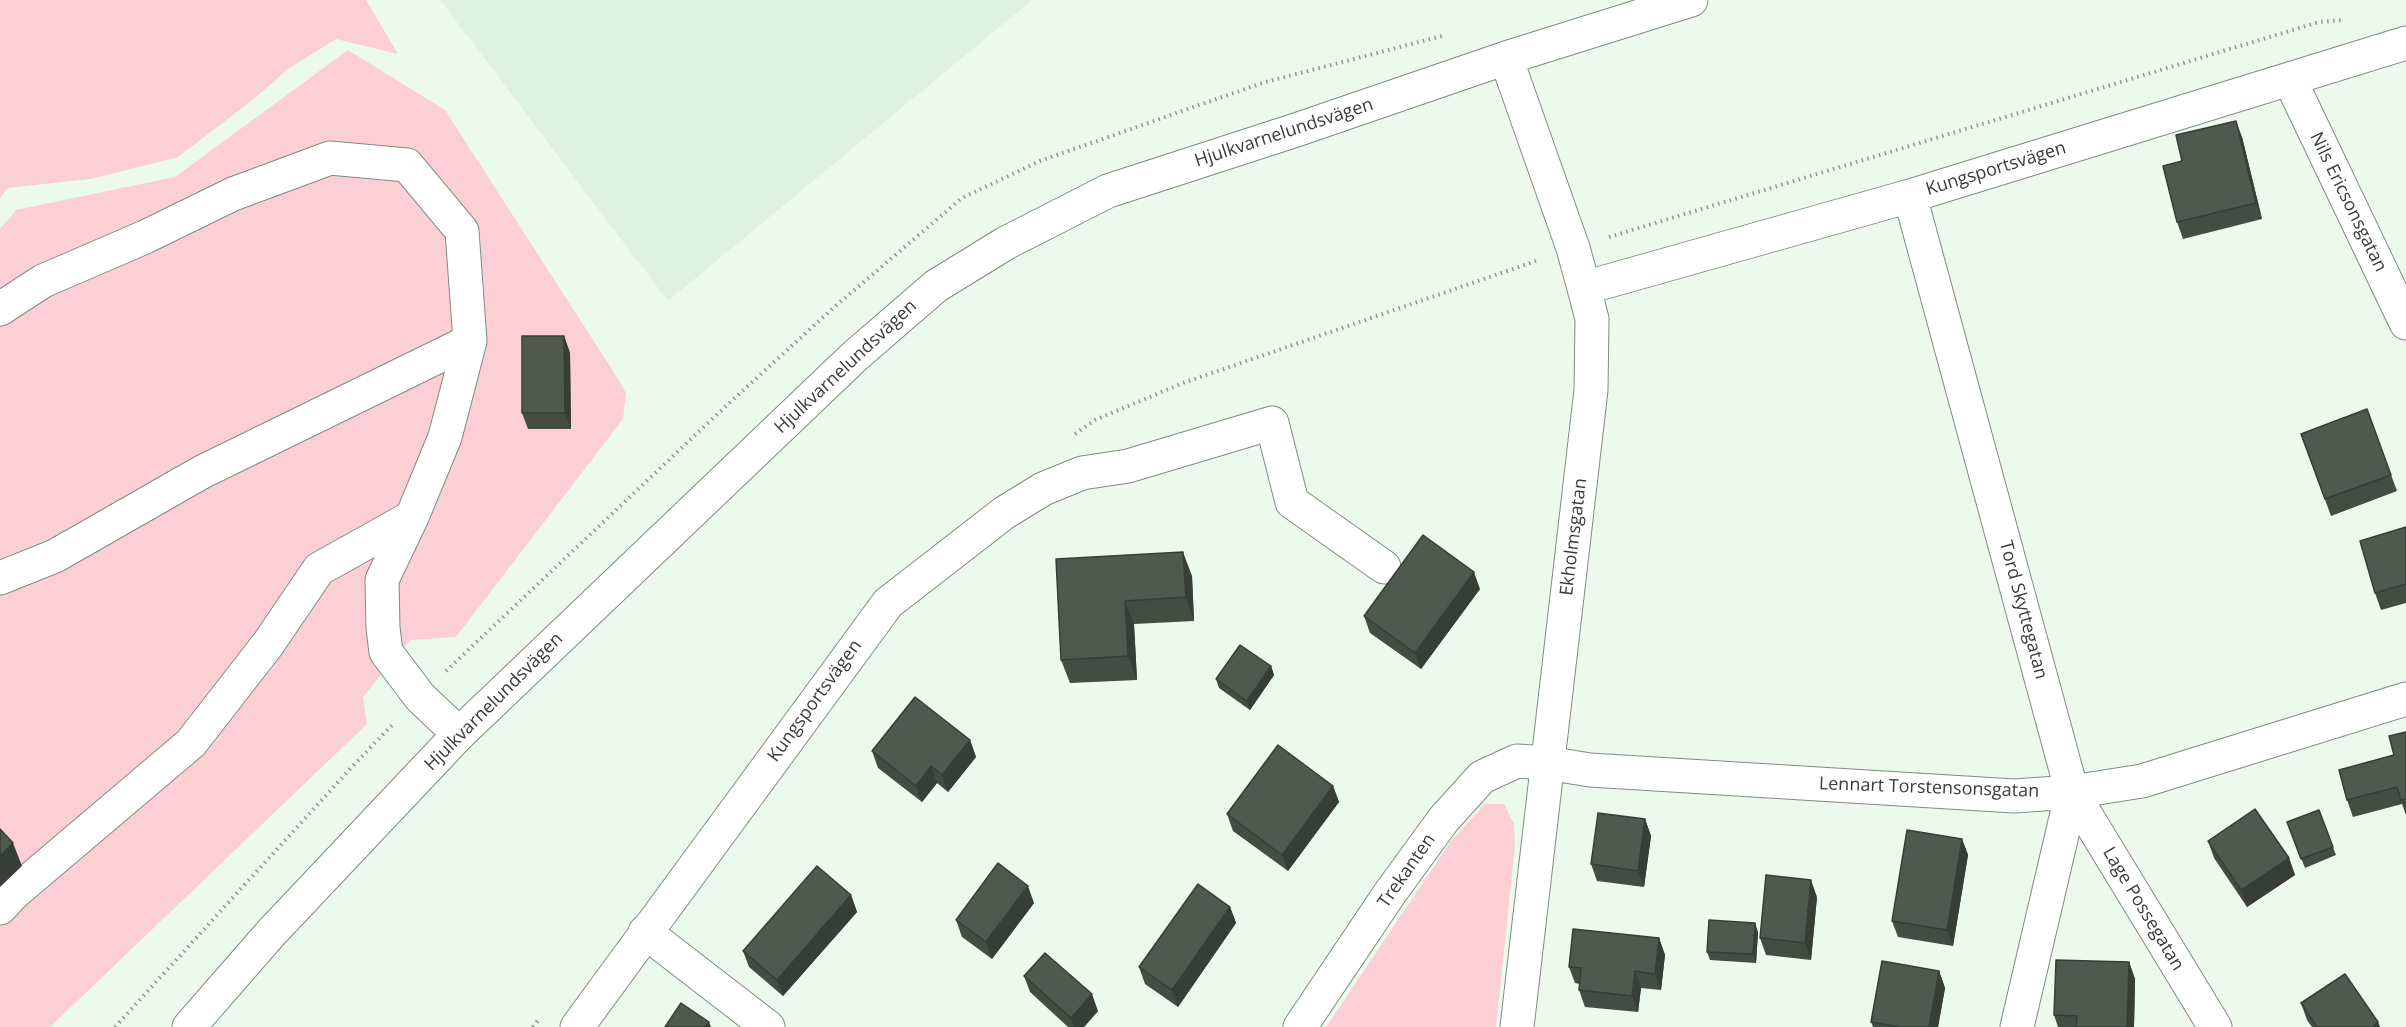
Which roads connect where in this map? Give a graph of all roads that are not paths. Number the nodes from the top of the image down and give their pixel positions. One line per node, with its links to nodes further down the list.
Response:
1 (1691, 0): 3 (street, Hjulkvarnelundsvägen)
2 (2406, 44): 4 (street, Kungsportsvägen)
3 (1506, 58): 6 (street, Ekholmsgatan); 14 (street, Hjulkvarnelundsvägen)
4 (2290, 80): 5 (street, Kungsportsvägen); 8 (street, Nils Ericsonsgatan)
5 (1910, 196): 6 (street, Kungsportsvägen); 16 (street, Tord Skyttegatan)
6 (1584, 288): 15 (street, Ekholmsgatan)
7 (0, 309): 9 (street)
8 (2406, 323)
9 (470, 341): 10 (street); 12 (street)
10 (412, 517): 14 (street); 17 (street)
11 (1384, 567): 18 (street, Kungsportsvägen)
12 (0, 578)
13 (2406, 699): 16 (street, Lennart Torstensonsgatan)
14 (459, 734): 19 (street, Hjulkvarnelundsvägen)
15 (1547, 763): 16 (street, Lennart Torstensonsgatan); 22 (street, Trekanten); 23 (street, Ekholmsgatan)
16 (2072, 792): 24 (street, Tord Skyttegatan); 25 (street, Lage Possegatan)
17 (0, 908)
18 (645, 932): 20 (street, Kungsportsvägen); 21 (street)
19 (189, 1027)
20 (577, 1027)
21 (768, 1027)
22 (1300, 1027)
23 (1517, 1027)
24 (2017, 1027)
25 (2215, 1027)

